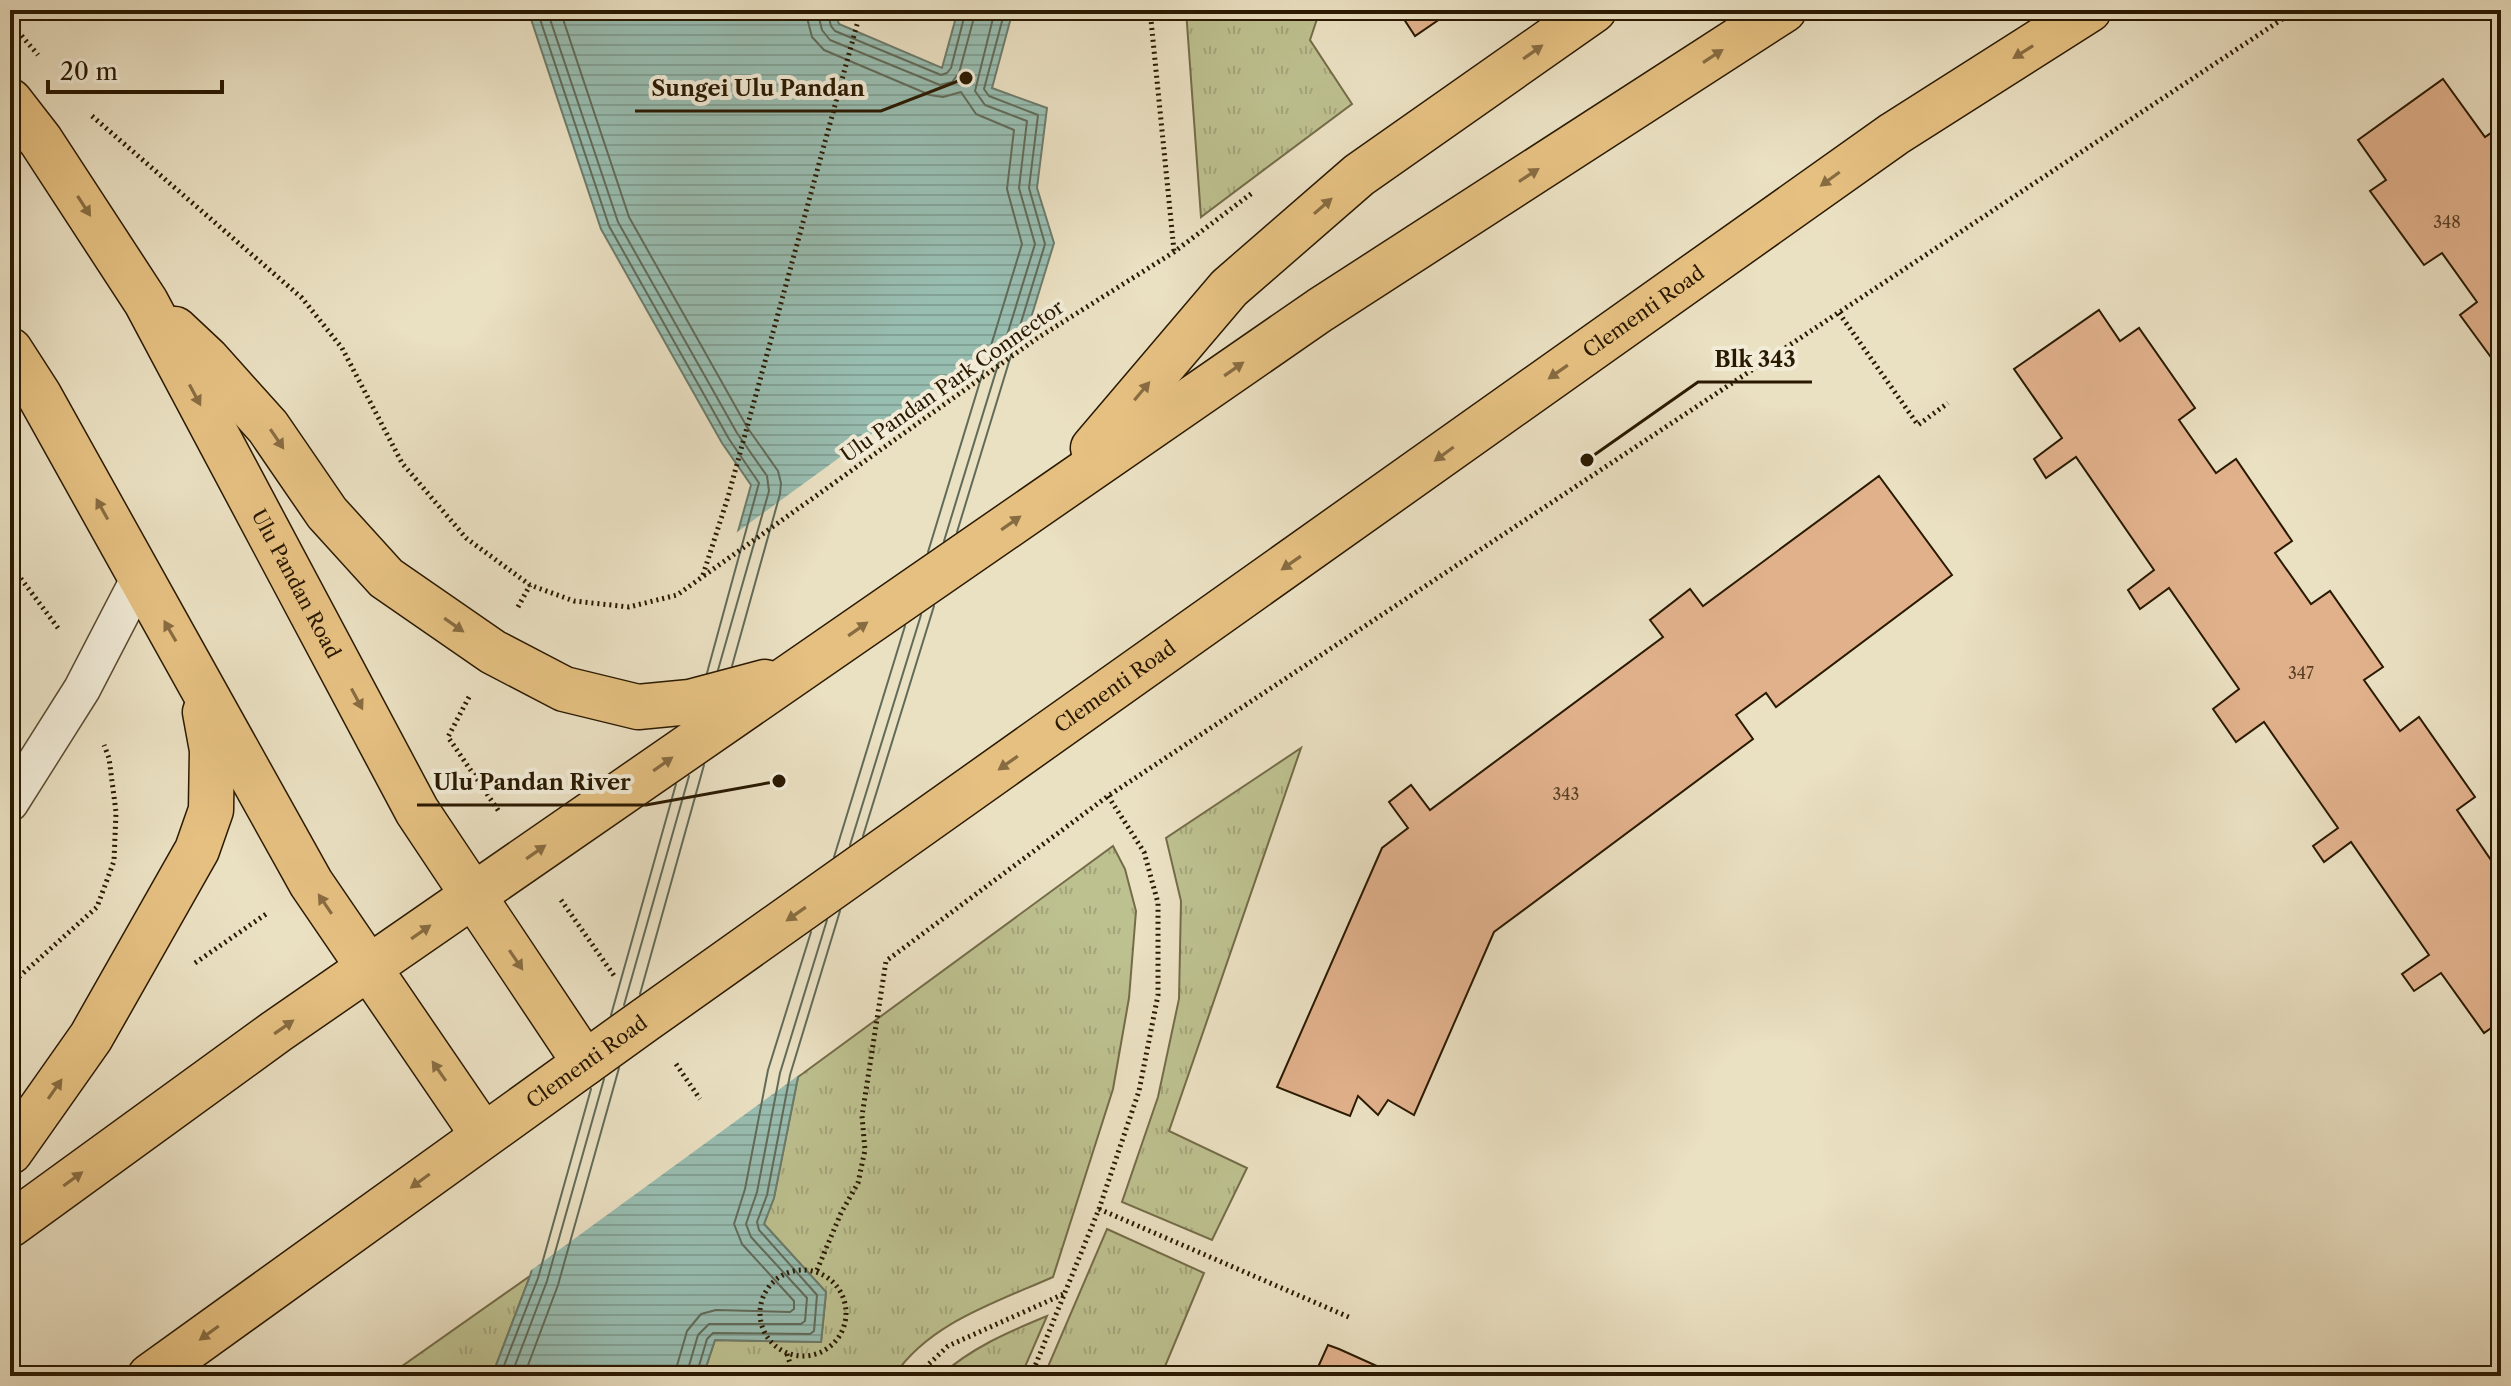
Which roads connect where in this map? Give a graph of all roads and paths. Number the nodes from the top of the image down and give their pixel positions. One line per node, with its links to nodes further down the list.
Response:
1 (861, 10): 16 (path)
2 (1150, 10): 16 (path, Ulu Pandan Park Connector)
3 (1594, 10): 15 (main road, one-way to 3)
4 (1784, 10): 15 (main road, one-way to 4)
5 (2089, 10): 26 (main road, Clementi Road, one-way to 26)
6 (2296, 10): 12 (path)
7 (10, 22): 8 (path)
8 (47, 66)
9 (10, 101): 11 (main road, Ulu Pandan Road, one-way to 11)
10 (83, 109): 16 (path, Ulu Pandan Park Connector)
11 (146, 302): 18 (main road, one-way to 18); 24 (main road, Ulu Pandan Road, one-way to 24)
12 (1839, 313): 14 (path); 21 (path)
13 (10, 350): 17 (main road, one-way to 13)
14 (1948, 403)
15 (1055, 493): 18 (main road, one-way to 15)
16 (702, 576)
17 (140, 577): 19 (main road, one-way to 17); 22 (lane)
18 (794, 674): 23 (main road, one-way to 18)
19 (201, 685): 25 (main road, one-way to 19); 30 (main road, one-way to 19)
20 (472, 773): 23 (path)
21 (1108, 796): 31 (path); 33 (path)
22 (10, 803)
23 (531, 856): 24 (main road); 26 (path)
24 (473, 895): 25 (main road, one-way to 24); 27 (main road, Ulu Pandan Road, one-way to 27)
25 (369, 969): 29 (main road, one-way to 25); 32 (main road, one-way to 25)
26 (645, 1020): 27 (main road, Clementi Road); 28 (path)
27 (585, 1063): 29 (main road, Clementi Road)
28 (700, 1099)
29 (483, 1135): 37 (main road, Clementi Road, one-way to 37)
30 (10, 1152)
31 (1099, 1209): 34 (path); 35 (path)
32 (10, 1225)
33 (817, 1270): 36 (path); 36 (path)
34 (1067, 1293): 39 (path); 40 (path)
35 (1351, 1318)
36 (787, 1354): 38 (path)
37 (150, 1376)
38 (794, 1376)
39 (916, 1376)
40 (1031, 1376)

